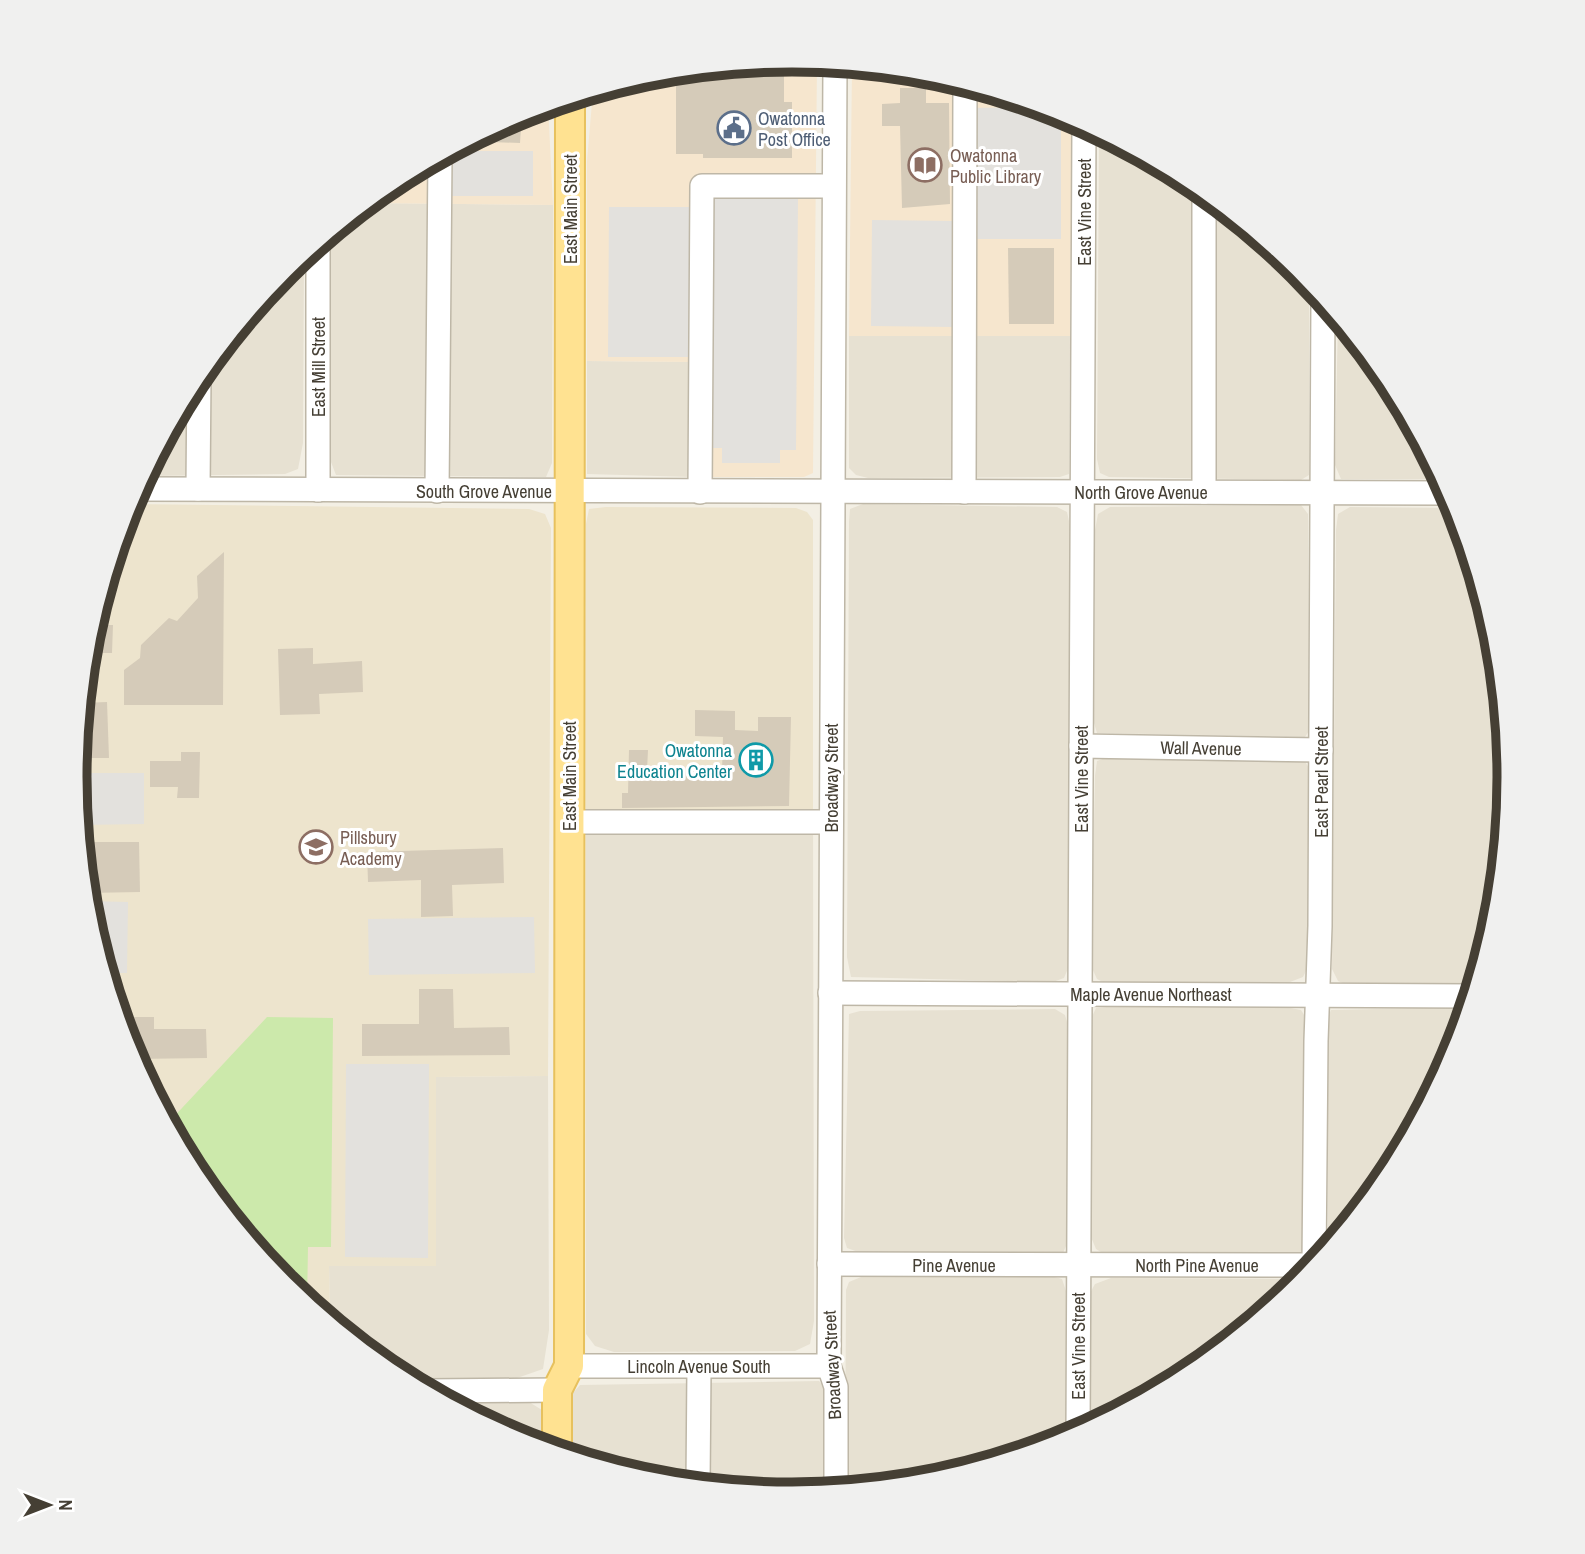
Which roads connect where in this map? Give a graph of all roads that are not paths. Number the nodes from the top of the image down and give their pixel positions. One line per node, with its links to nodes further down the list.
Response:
1 (835, 73): 6 (street, Broadway Street)
2 (965, 94): 19 (street)
3 (570, 108): 16 (main road, East Main Street)
4 (1084, 135): 20 (street, East Vine Street)
5 (440, 166): 15 (street)
6 (832, 186): 17 (street); 18 (street, Broadway Street)
7 (1204, 205): 21 (street)
8 (318, 255): 14 (street, East Mill Street)
9 (1323, 312): 22 (street, East Pearl Street)
10 (199, 397): 13 (street)
11 (1436, 488): 22 (street, North Grove Avenue)
12 (149, 489): 13 (street, South Grove Avenue)
13 (198, 489): 14 (street, South Grove Avenue)
14 (318, 490): 15 (street, South Grove Avenue)
15 (437, 491): 16 (street, South Grove Avenue)
16 (569, 491): 17 (street, South Grove Avenue); 25 (main road, East Main Street)
17 (700, 492): 18 (street, South Grove Avenue)
18 (832, 492): 19 (street, North Grove Avenue); 26 (street, Broadway Street)
19 (964, 492): 20 (street, North Grove Avenue)
20 (1082, 492): 21 (street, North Grove Avenue); 23 (street, East Vine Street)
21 (1204, 492): 22 (street, North Grove Avenue)
22 (1322, 493): 24 (street, East Pearl Street)
23 (1081, 746): 24 (street, Wall Avenue); 28 (street, East Vine Street)
24 (1321, 750): 29 (street, East Pearl Street)
25 (569, 822): 26 (street); 37 (main road, East Main Street)
26 (831, 822): 27 (street, Broadway Street)
27 (830, 993): 28 (street, Maple Avenue Northeast); 32 (street, Broadway Street)
28 (1080, 994): 29 (street, Maple Avenue Northeast); 33 (street, East Vine Street)
29 (1318, 995): 30 (street, Maple Avenue Northeast); 31 (street, East Pearl Street)
30 (1463, 996)
31 (1315, 1250)
32 (829, 1264): 33 (street, Pine Avenue); 35 (street, Broadway Street)
33 (1078, 1265): 34 (street, North Pine Avenue); 39 (street, East Vine Street)
34 (1301, 1265)
35 (829, 1366): 36 (street, Lincoln Avenue South); 42 (street, Broadway Street)
36 (699, 1367): 37 (street, Lincoln Avenue South); 41 (street)
37 (563, 1378): 38 (street, Lincoln Avenue South); 40 (main road, East Main Street)
38 (443, 1389)
39 (1077, 1422)
40 (558, 1442)
41 (698, 1476)
42 (836, 1481)

